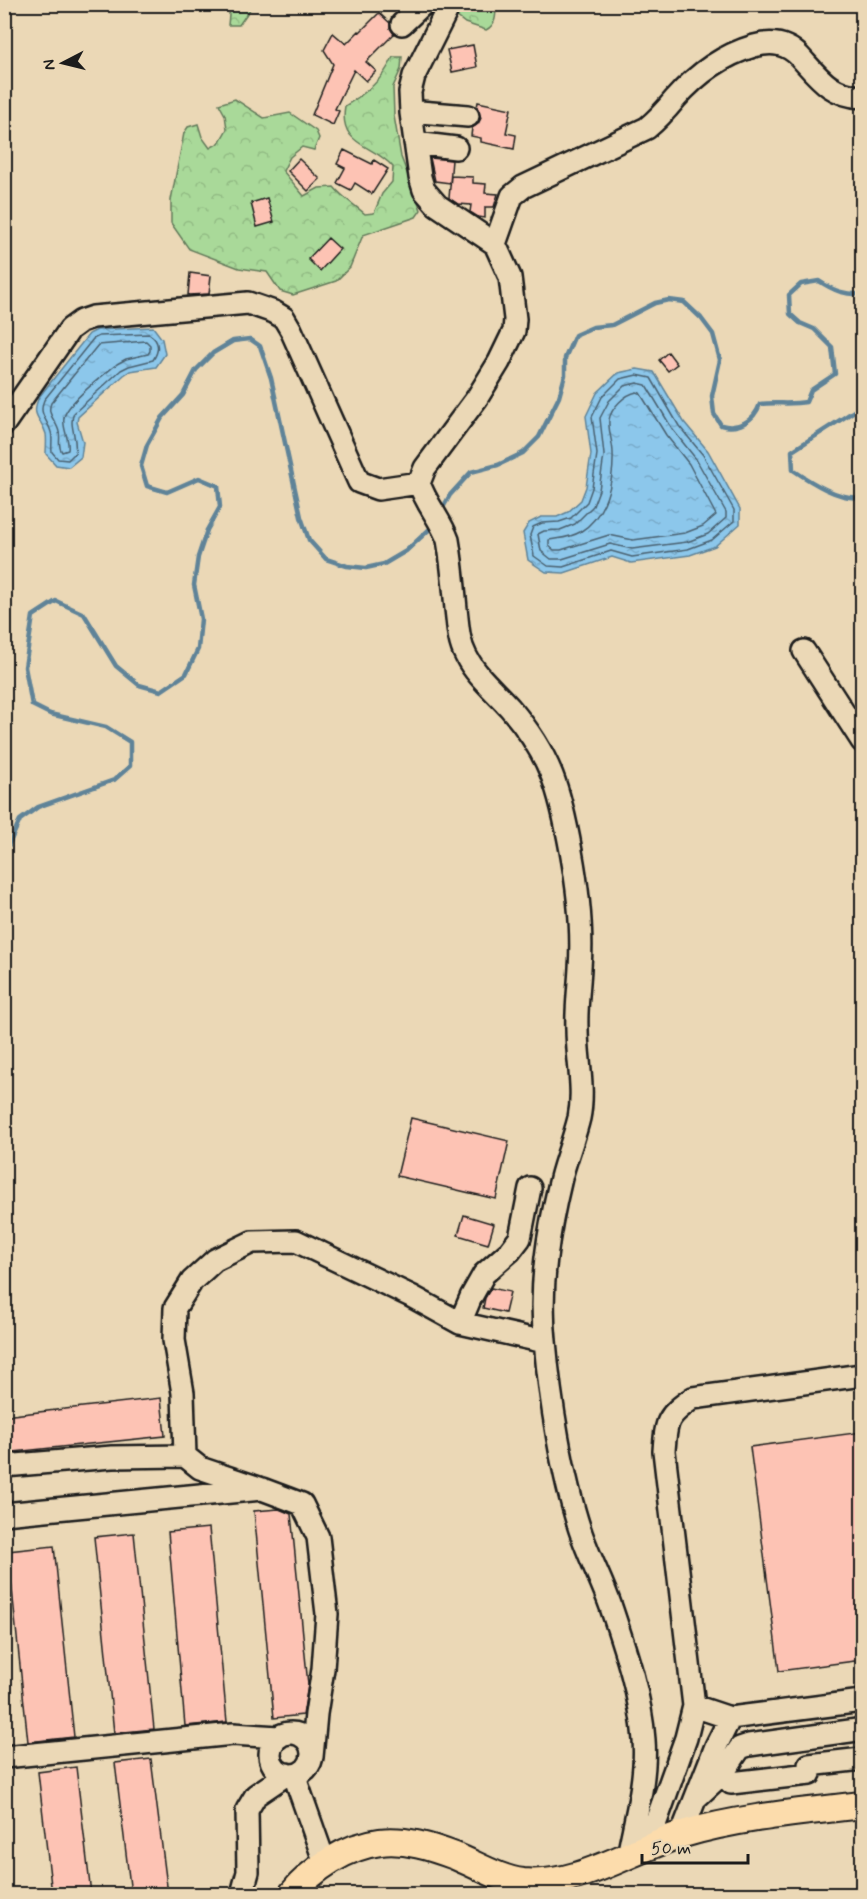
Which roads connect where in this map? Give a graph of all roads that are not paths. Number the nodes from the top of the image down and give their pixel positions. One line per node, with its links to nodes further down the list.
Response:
1 (423, 4): 3 (street)
2 (450, 4): 5 (street)
3 (402, 24)
4 (862, 97): 9 (street)
5 (411, 113): 6 (street); 7 (street)
6 (468, 116)
7 (415, 143): 8 (street); 9 (street)
8 (456, 148)
9 (495, 244): 11 (street)
10 (4, 424): 11 (street)
11 (422, 492): 16 (street)
12 (804, 651): 13 (street)
13 (862, 741)
14 (530, 1188): 15 (street)
15 (460, 1323): 16 (street); 18 (street)
16 (544, 1342): 38 (street)
17 (862, 1375): 23 (street)
18 (185, 1456): 19 (street); 20 (street)
19 (4, 1466)
20 (262, 1489): 21 (street); 24 (street)
21 (4, 1514)
22 (862, 1701): 25 (street)
23 (694, 1706): 25 (street); 36 (street)
24 (316, 1714): 28 (street); 30 (street)
25 (730, 1718): 34 (street)
26 (857, 1730): 33 (street)
27 (233, 1734): 28 (street); 29 (street); 32 (street)
28 (285, 1735): 30 (street); 32 (street)
29 (4, 1757)
30 (312, 1757): 32 (street)
31 (862, 1759): 33 (street)
32 (284, 1770): 39 (street); 40 (street)
33 (723, 1773): 34 (street)
34 (697, 1797): 37 (street)
35 (862, 1805): 37 (main road)
36 (660, 1814): 37 (street); 38 (street)
37 (684, 1828): 38 (main road)
38 (638, 1852): 39 (main road)
39 (326, 1863): 41 (main road)
40 (242, 1894)
41 (292, 1894)

